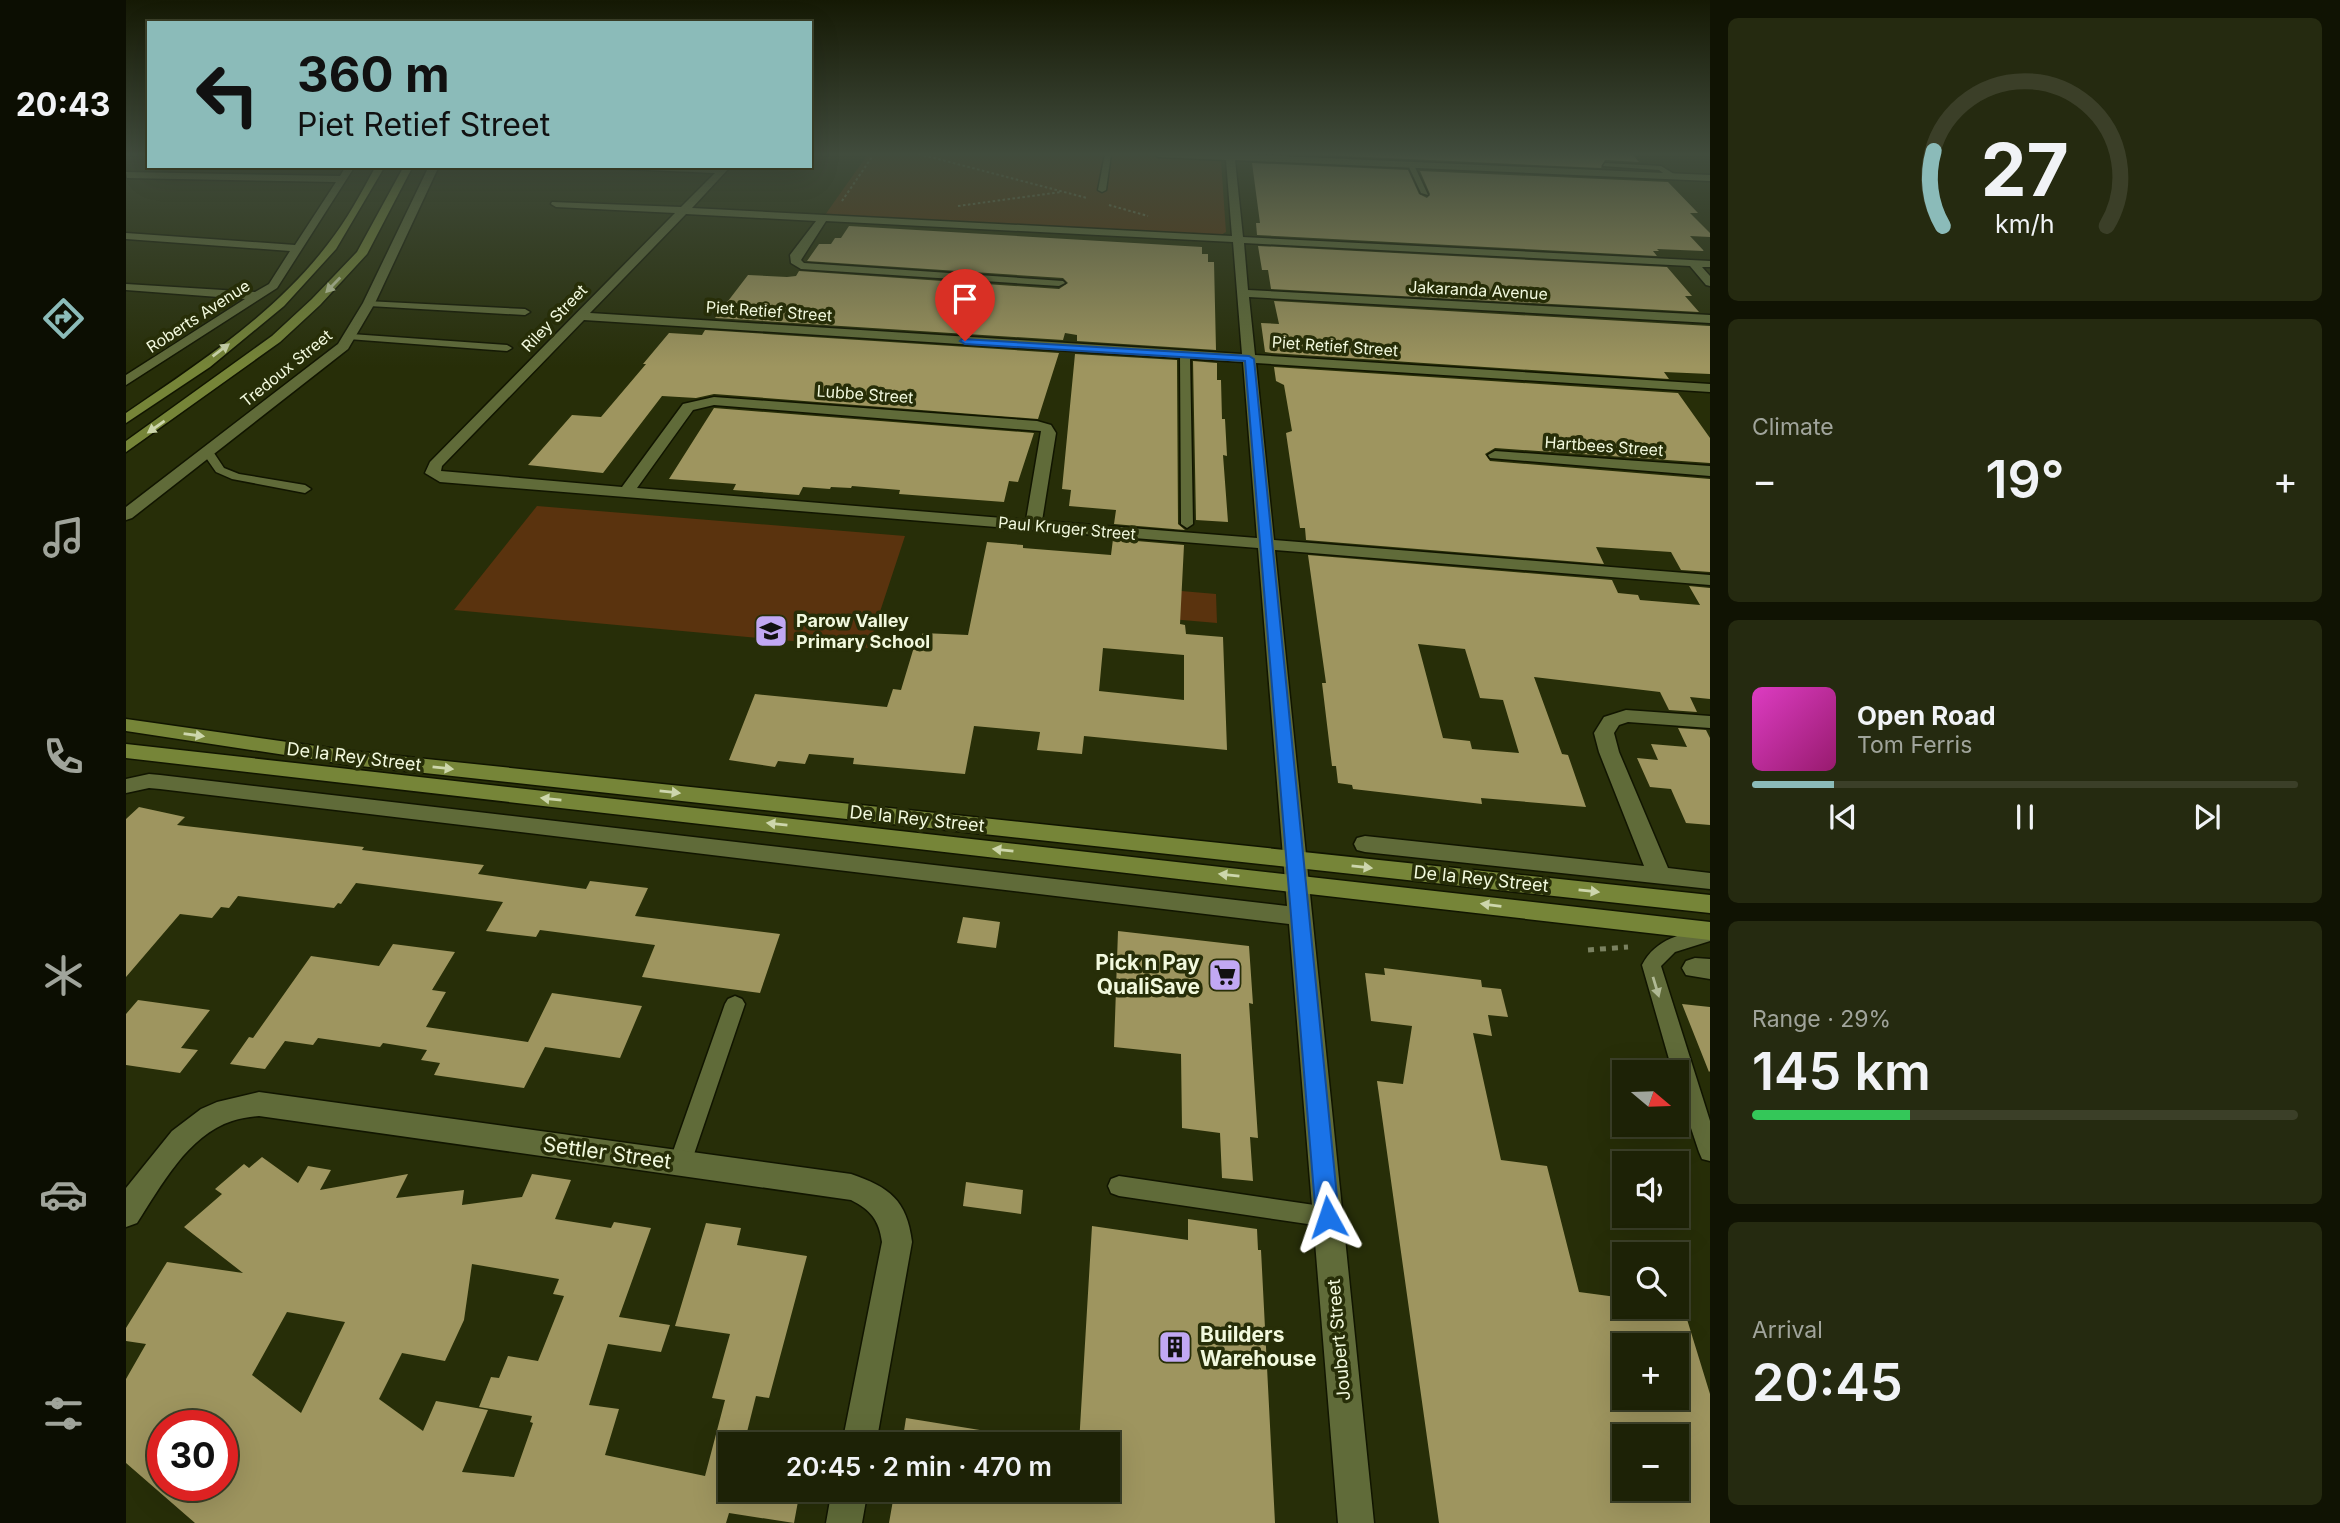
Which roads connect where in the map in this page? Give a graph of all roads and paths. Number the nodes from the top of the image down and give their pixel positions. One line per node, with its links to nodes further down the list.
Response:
1 (313, 225): 11 (street, Roberts Avenue)
2 (347, 225): 29 (main road, one-way to 2)
3 (377, 225): 30 (main road, one-way to 30)
4 (406, 225): 19 (street, Tredoux Street)
5 (669, 225): 21 (street, Riley Street)
6 (819, 225): 14 (street)
7 (963, 225): 10 (street)
8 (1237, 225): 10 (street, Joubert Street)
9 (126, 236): 11 (street)
10 (1238, 239): 12 (street); 17 (street, Joubert Street)
11 (298, 248): 18 (street, Roberts Avenue)
12 (1693, 263): 13 (street); 15 (street)
13 (1710, 264)
14 (1059, 283)
15 (1710, 283)
16 (126, 288): 18 (street)
17 (1244, 293): 22 (street, Jakaranda Avenue); 26 (street, Joubert Street)
18 (258, 296): 27 (street, Roberts Avenue)
19 (369, 303): 20 (lane); 23 (street, Tredoux Street)
20 (525, 312)
21 (580, 316): 25 (street, Piet Retief Street); 33 (street, Riley Street)
22 (1710, 319)
23 (351, 337): 24 (lane); 31 (street, Tredoux Street)
24 (507, 348)
25 (1185, 355): 26 (street, Piet Retief Street); 38 (lane)
26 (1249, 359): 28 (street, Piet Retief Street); 40 (street, Joubert Street)
27 (126, 381)
28 (1710, 388)
29 (126, 419)
30 (126, 448)
31 (208, 452): 35 (lane); 37 (street, Tredoux Street)
32 (1495, 455): 34 (street, Hartbees Street)
33 (435, 465): 36 (street, Paul Kruger Street)
34 (1710, 471)
35 (305, 489)
36 (626, 493): 39 (street, Paul Kruger Street); 39 (street, Lubbe Street)
37 (126, 515)
38 (1187, 524)
39 (1033, 526): 40 (street, Paul Kruger Street)
40 (1267, 544): 41 (street, Paul Kruger Street); 47 (street, Joubert Street)
41 (1710, 580)
42 (1710, 722): 48 (street)
43 (126, 725): 47 (main road, De la Rey Street, one-way to 47)
44 (126, 751): 47 (main road, De la Rey Street, one-way to 44)
45 (126, 786): 51 (street)
46 (1365, 844): 48 (street, De la Rey Street)
47 (1296, 871): 50 (main road, De la Rey Street, one-way to 50); 51 (street, Joubert Street); 52 (main road, De la Rey Street, one-way to 47)
48 (1659, 876): 49 (street, De la Rey Street)
49 (1710, 881)
50 (1710, 904)
51 (1300, 916): 60 (street, Joubert Street)
52 (1710, 932): 56 (lane, one-way to 56)
53 (1632, 946): 54 (path)
54 (1588, 950)
55 (735, 1004): 57 (lane)
56 (1710, 1152)
57 (680, 1163): 59 (street, Settler Street); 61 (street, Settler Street)
58 (1119, 1186): 60 (lane)
59 (126, 1213)
60 (1328, 1217): 64 (street, Joubert Street)
61 (861, 1432)
62 (848, 1502): 63 (street)
63 (844, 1523)
64 (1356, 1523)

